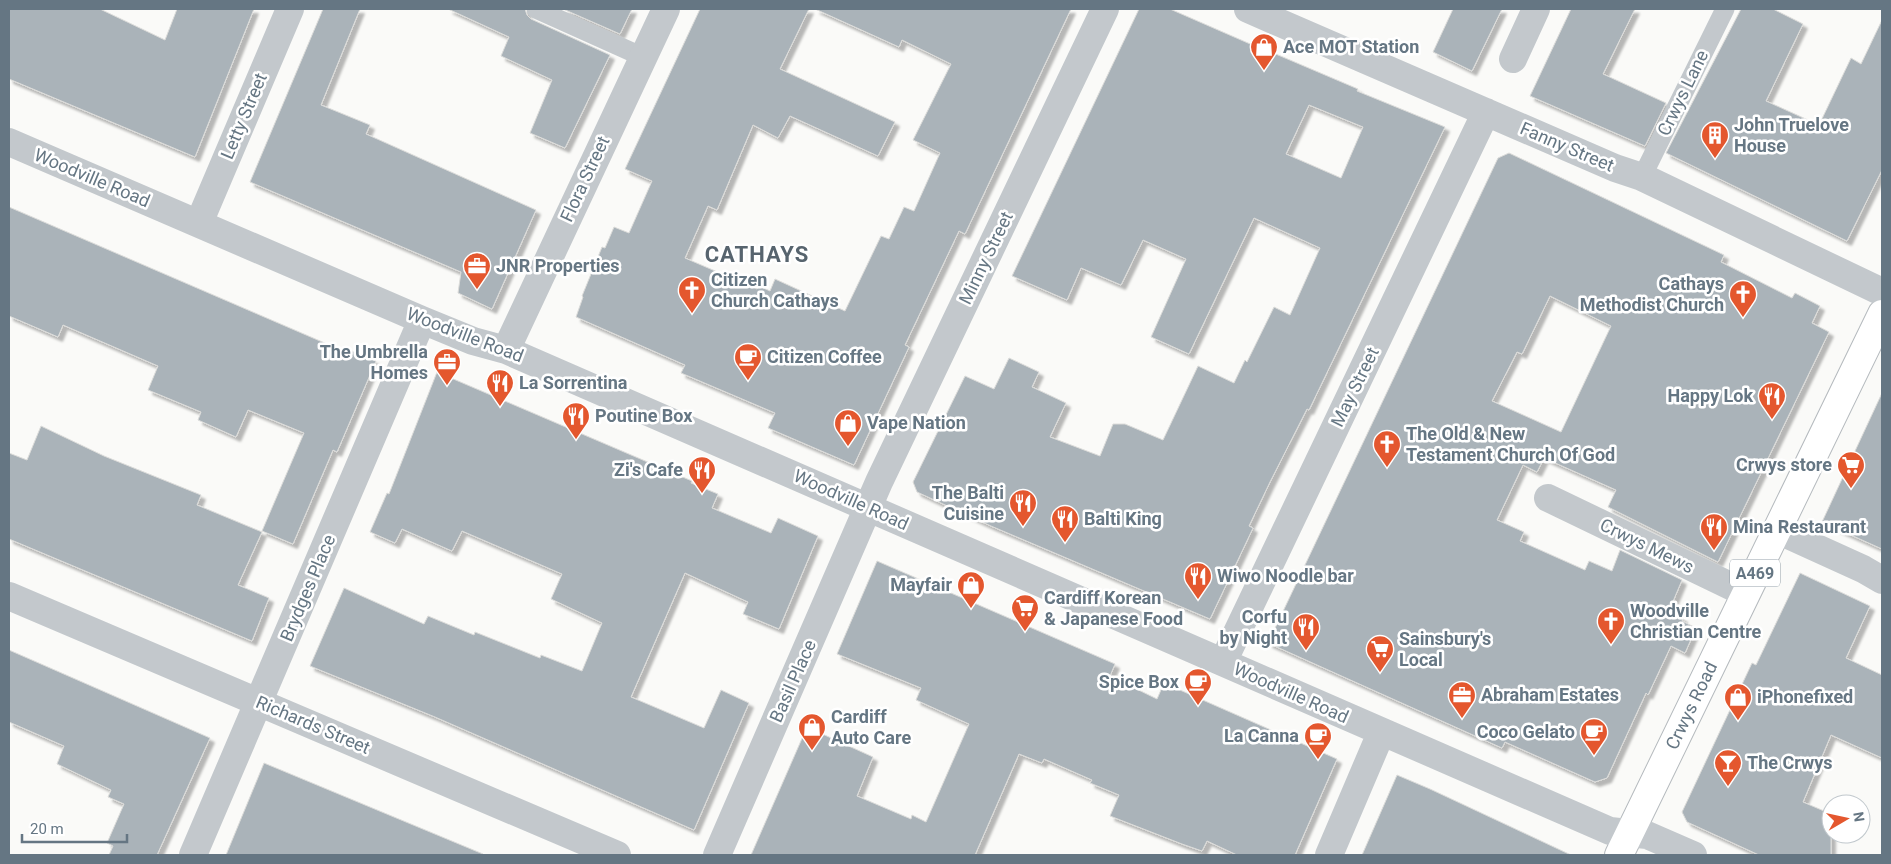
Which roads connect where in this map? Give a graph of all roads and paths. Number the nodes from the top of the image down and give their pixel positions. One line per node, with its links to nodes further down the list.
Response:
1 (290, 9): 13 (street, Letty Street)
2 (536, 9): 8 (lane)
3 (666, 9): 8 (street, Flora Street)
4 (1105, 9): 19 (street, Minny Street)
5 (1248, 9): 10 (street, Fanny Street)
6 (1536, 9): 9 (street)
7 (1725, 9): 12 (lane, Crwys Lane)
8 (642, 58): 17 (street, Flora Street)
9 (1513, 59)
10 (1486, 112): 12 (street, Fanny Street); 24 (street, May Street)
11 (9, 142): 13 (street, Woodville Road)
12 (1642, 177): 14 (street, Fanny Street)
13 (199, 223): 16 (street, Woodville Road)
14 (1882, 292)
15 (1882, 314): 20 (main road, Crwys Road / A469)
16 (422, 320): 17 (street, Woodville Road); 25 (street, Brydges Place)
17 (506, 350): 19 (street, Woodville Road)
18 (1548, 498): 22 (street, Crwys Mews)
19 (868, 507): 24 (street, Woodville Road); 30 (street, Basil Place)
20 (1776, 530): 21 (street); 22 (main road, Crwys Road / A469)
21 (1882, 580)
22 (1745, 594): 27 (main road, Crwys Road / A469)
23 (9, 596): 25 (street, Richards Street)
24 (1223, 662): 26 (street, Woodville Road)
25 (259, 702): 28 (street, Brydges Place); 29 (street, Richards Street)
26 (1381, 733): 27 (street, Woodville Road); 31 (street)
27 (1624, 844): 32 (street, Woodville Road)
28 (193, 855)
29 (617, 855)
30 (717, 855)
31 (1330, 855)
32 (1693, 855)

